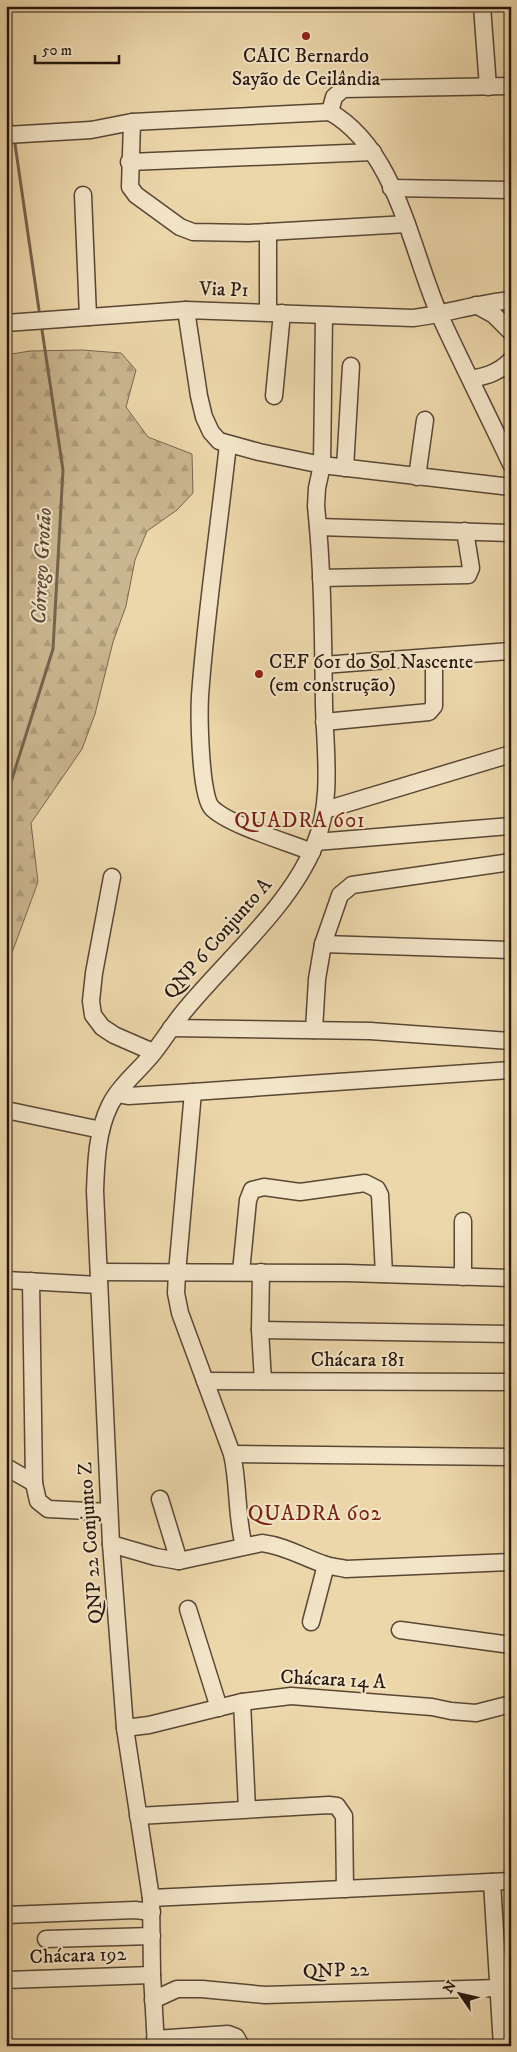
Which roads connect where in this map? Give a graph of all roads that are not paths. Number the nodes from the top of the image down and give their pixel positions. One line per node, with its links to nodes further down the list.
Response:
1 (482, 6): 3 (street)
2 (511, 86): 3 (street)
3 (488, 87): 4 (street)
4 (330, 112): 5 (street); 7 (street)
5 (132, 122): 6 (street); 8 (street)
6 (6, 136)
7 (373, 152): 8 (street); 9 (street)
8 (129, 162): 13 (street)
9 (391, 188): 10 (street); 12 (street)
10 (511, 190)
11 (83, 195): 20 (street)
12 (407, 224): 13 (street); 18 (street)
13 (268, 232): 17 (street)
14 (511, 300): 15 (street, Via P1)
15 (471, 307): 18 (street, Via P1); 22 (street); 23 (street)
16 (186, 310): 17 (street, Via P1); 20 (street, Via P1); 29 (street)
17 (275, 313): 19 (street, Via P1); 27 (street)
18 (440, 315): 19 (street, Via P1); 23 (street)
19 (324, 316): 31 (street, QNP 6 Conjunto A)
20 (88, 317): 21 (street, Via P1)
21 (6, 323)
22 (511, 332)
23 (454, 343): 26 (street)
24 (511, 360): 26 (street)
25 (351, 366): 32 (street)
26 (471, 379): 30 (street)
27 (274, 396)
28 (424, 420): 33 (street)
29 (228, 444): 31 (street); 46 (street)
30 (511, 464)
31 (322, 465): 32 (street); 35 (street, QNP 6 Conjunto A)
32 (345, 468): 33 (street)
33 (417, 477): 34 (street)
34 (511, 487)
35 (318, 527): 36 (street); 38 (street, QNP 6 Conjunto A)
36 (465, 531): 37 (street); 38 (street)
37 (511, 533)
38 (321, 578): 41 (street, QNP 6 Conjunto A)
39 (511, 651): 40 (street)
40 (434, 657): 41 (street); 42 (street)
41 (323, 666): 42 (street, QNP 6 Conjunto A)
42 (324, 722): 44 (street, QNP 6 Conjunto A)
43 (511, 754): 44 (street)
44 (325, 810): 46 (street, QNP 6 Conjunto A)
45 (511, 826): 46 (street)
46 (314, 847): 51 (street, QNP 6 Conjunto A)
47 (511, 862): 49 (street)
48 (112, 877): 54 (street)
49 (323, 944): 50 (street); 52 (street)
50 (511, 950)
51 (171, 1028): 52 (street); 54 (street, QNP 6 Conjunto A)
52 (314, 1030): 53 (street)
53 (511, 1041)
54 (154, 1052): 57 (street, QNP 22 Conjunto Z)
55 (511, 1070): 56 (street)
56 (193, 1092): 57 (street); 63 (street)
57 (117, 1094): 59 (street, QNP 22 Conjunto Z)
58 (6, 1110): 59 (street)
59 (101, 1130): 66 (street, QNP 22 Conjunto Z)
60 (464, 1221): 65 (street)
61 (241, 1272): 62 (street); 63 (street); 64 (street)
62 (261, 1272): 64 (street); 70 (street)
63 (177, 1273): 66 (street); 72 (street)
64 (384, 1274): 65 (street)
65 (463, 1277): 67 (street)
66 (99, 1278): 69 (street); 80 (street, QNP 22 Conjunto Z)
67 (511, 1278)
68 (6, 1280): 69 (street)
69 (31, 1281): 78 (street)
70 (260, 1330): 71 (street, Chácara 181); 73 (street)
71 (511, 1334)
72 (205, 1381): 73 (street, Chácara 181); 75 (street)
73 (263, 1381): 74 (street, Chácara 181)
74 (511, 1382)
75 (232, 1454): 76 (street); 82 (street)
76 (511, 1458)
77 (6, 1467): 78 (street)
78 (34, 1482): 80 (street)
79 (160, 1499): 83 (street)
80 (109, 1512): 81 (street, QNP 22 Conjunto Z)
81 (111, 1544): 83 (street); 93 (street, QNP 22 Conjunto Z)
82 (244, 1546): 83 (street); 85 (street)
83 (179, 1560)
84 (511, 1562): 85 (street)
85 (326, 1565): 87 (street)
86 (188, 1609): 92 (street)
87 (312, 1622)
88 (400, 1630): 89 (street)
89 (511, 1645)
90 (242, 1702): 91 (street, Chácara 14 A); 92 (street, Chácara 14 A); 94 (street)
91 (511, 1704)
92 (219, 1708): 93 (street, Chácara 14 A)
93 (125, 1728): 95 (street, QNP 22 Conjunto Z)
94 (246, 1809): 95 (street); 98 (street)
95 (138, 1816): 99 (street, QNP 22 Conjunto Z)
96 (511, 1881): 97 (street)
97 (492, 1882): 98 (street); 106 (street)
98 (345, 1889): 99 (street)
99 (152, 1905): 100 (street); 101 (street, QNP 22 Conjunto Z)
100 (6, 1915)
101 (152, 1936): 102 (street); 103 (street, QNP 22 Conjunto Z)
102 (46, 1939)
103 (152, 1977): 104 (street, Chácara 192); 105 (street, QNP 22); 107 (street, QNP 22 Conjunto Z)
104 (6, 1980)
105 (177, 1990): 106 (street, QNP 22); 107 (street, QNP 22)
106 (503, 1995): 110 (street)
107 (153, 2000): 108 (street, QNP 22 Conjunto Z)
108 (156, 2042): 109 (street)
109 (240, 2046)
110 (502, 2046)

